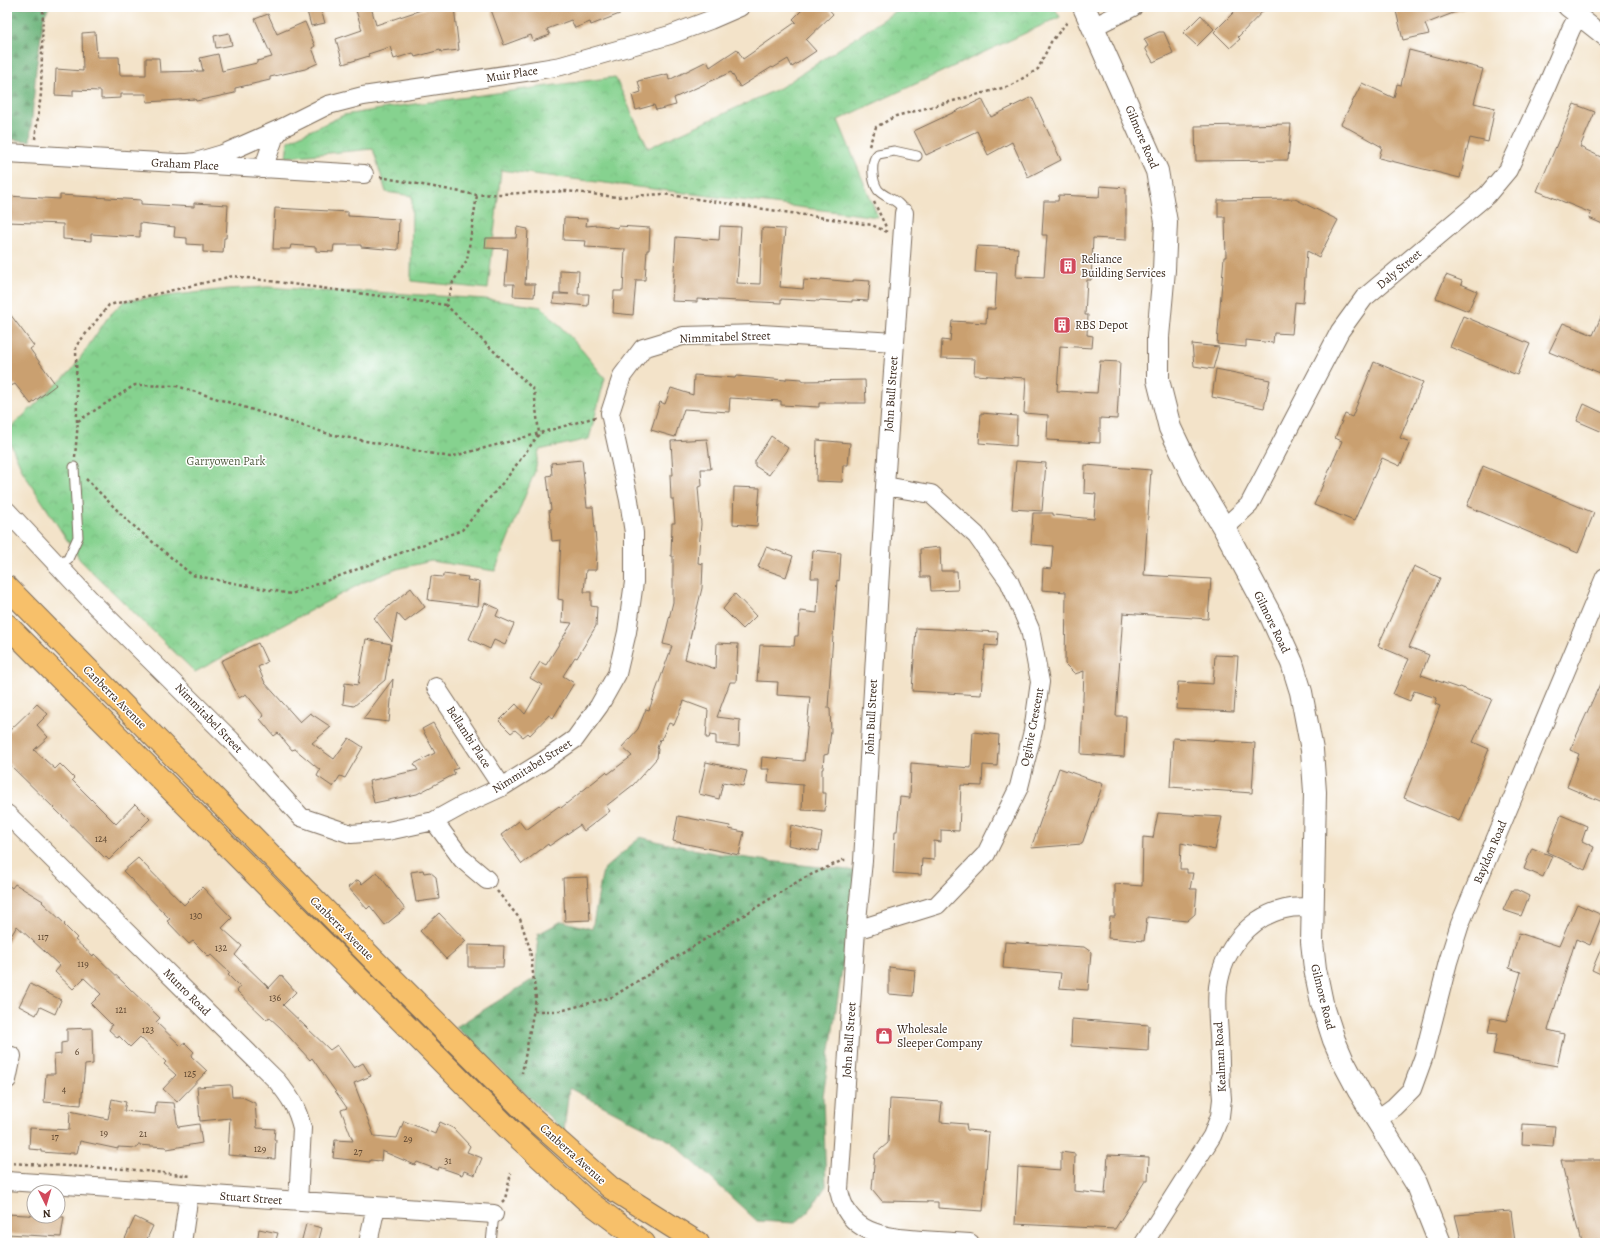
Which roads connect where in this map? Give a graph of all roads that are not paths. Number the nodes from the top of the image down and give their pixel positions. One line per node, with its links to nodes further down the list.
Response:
1 (740, 7): 4 (street, Muir Place)
2 (1133, 7): 6 (street)
3 (1573, 12): 7 (street); 19 (street, Daly Street)
4 (707, 14): 8 (street, Muir Place)
5 (1076, 14): 6 (street, Gilmore Road)
6 (1093, 27): 19 (street, Gilmore Road)
7 (1605, 37)
8 (282, 128): 11 (street, Muir Place); 12 (street)
9 (7, 154): 11 (street, Graham Place)
10 (917, 156): 14 (lane)
11 (180, 164): 12 (street, Graham Place)
12 (263, 169): 13 (street, Graham Place)
13 (364, 174)
14 (904, 213): 15 (street, John Bull Street)
15 (894, 342): 17 (street, John Bull Street); 25 (street, Nimmitabel Street)
16 (74, 467): 20 (lane)
17 (885, 486): 30 (street, John Bull Street); 30 (street, Ogilvie Crescent)
18 (7, 511): 20 (street, Nimmitabel Street)
19 (1224, 528): 29 (street, Gilmore Road)
20 (58, 565): 27 (street, Nimmitabel Street)
21 (1605, 577): 33 (street, Bayldon Road)
22 (7, 587): 43 (highway, Canberra Avenue)
23 (7, 625): 42 (highway, Canberra Avenue)
24 (436, 687): 25 (street, Bellambi Place)
25 (502, 787): 27 (street, Nimmitabel Street)
26 (7, 814): 36 (street, Munro Road)
27 (434, 821): 28 (street)
28 (487, 880)
29 (1312, 908): 33 (street, Gilmore Road); 45 (street, Kealman Road)
30 (856, 930): 44 (street, John Bull Street)
31 (12, 1056): 32 (street)
32 (7, 1080)
33 (1376, 1120): 46 (street, Gilmore Road)
34 (7, 1181): 35 (street, Stuart Street)
35 (190, 1194): 36 (street, Stuart Street); 39 (street)
36 (298, 1201): 37 (street, Stuart Street)
37 (376, 1206): 38 (street, Stuart Street); 40 (street)
38 (494, 1214): 41 (lane)
39 (182, 1243)
40 (368, 1243)
41 (491, 1243)
42 (644, 1243)
43 (698, 1243)
44 (970, 1243)
45 (1144, 1243)
46 (1440, 1243)

